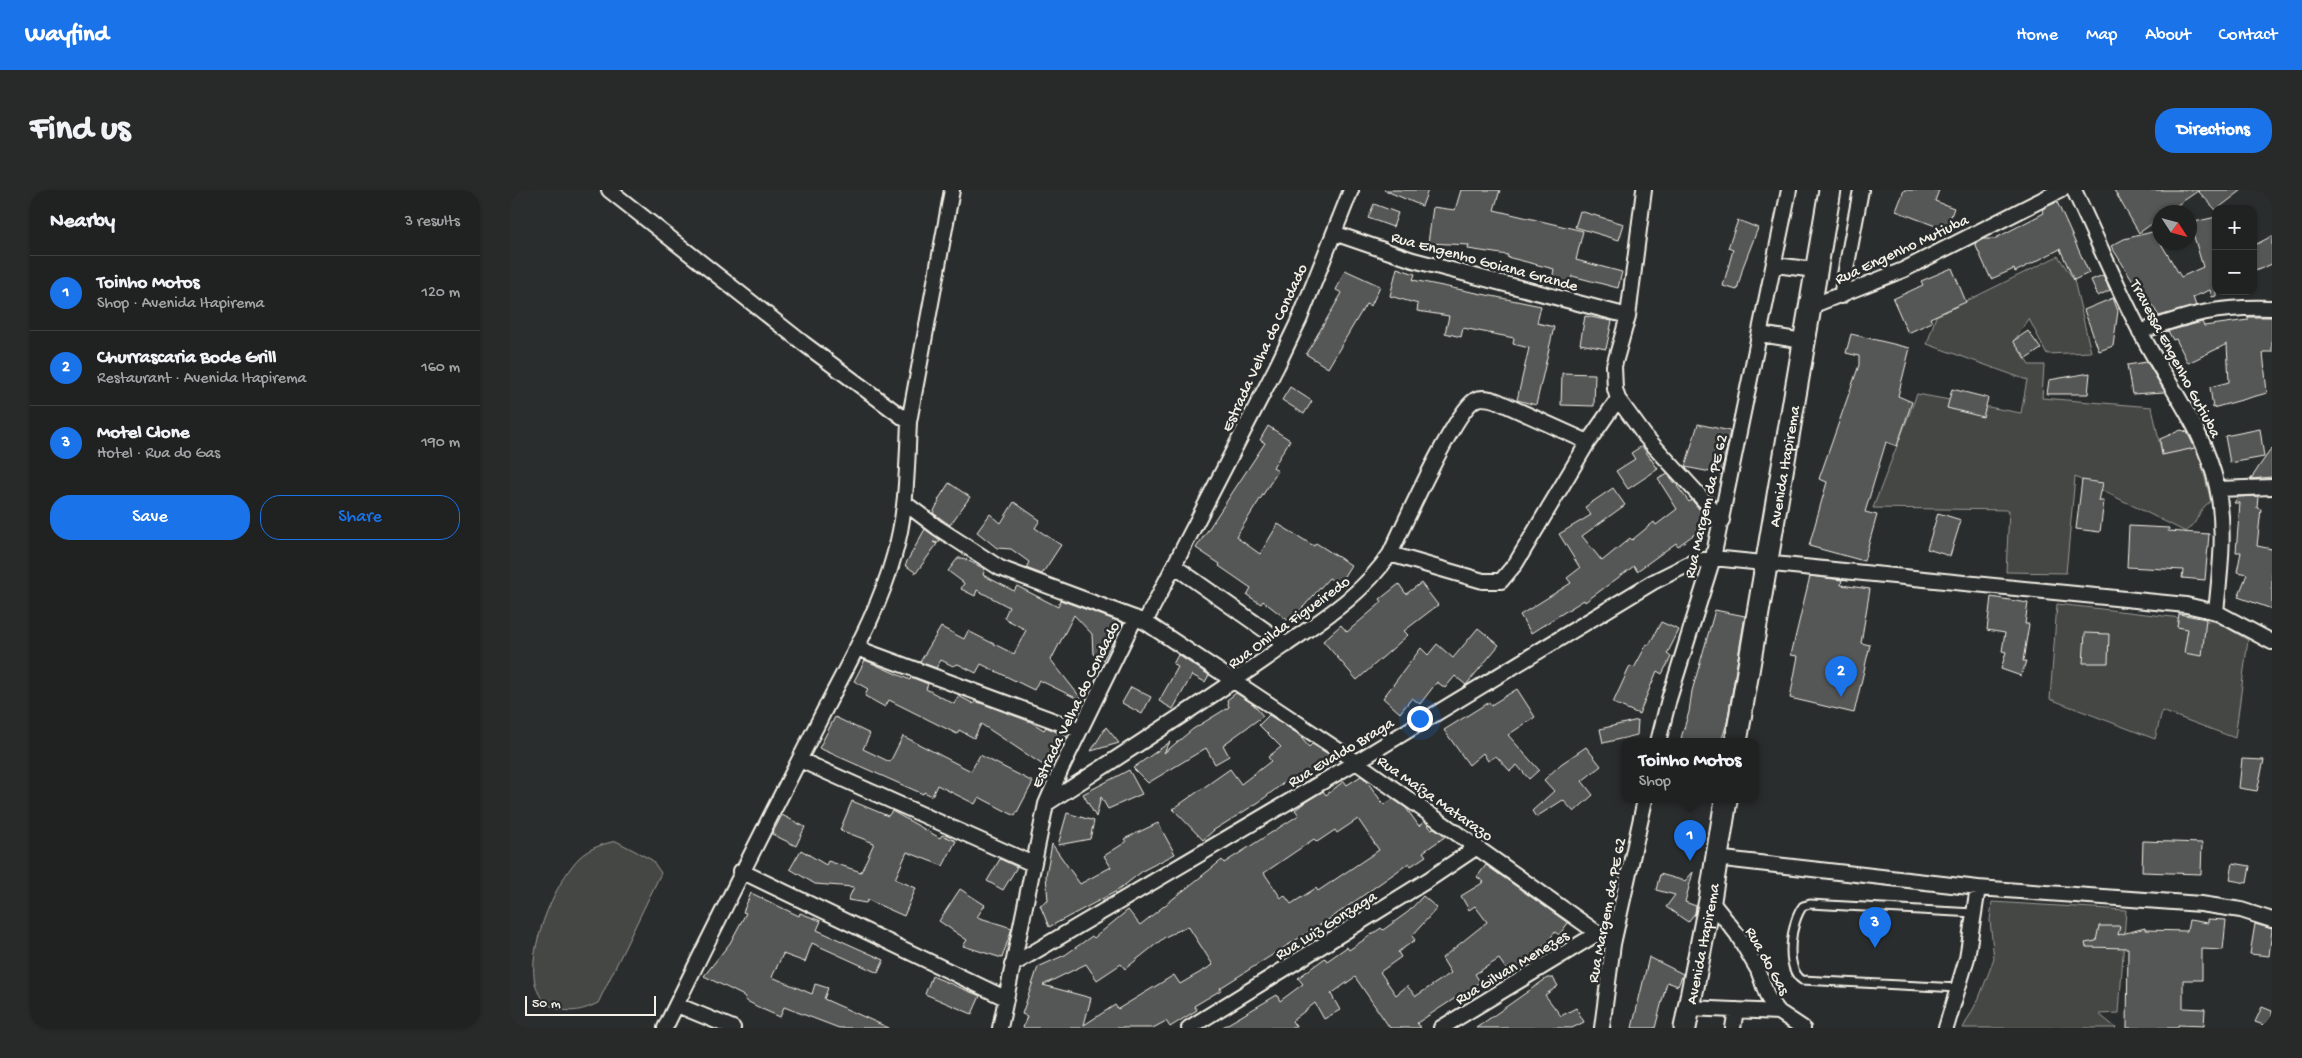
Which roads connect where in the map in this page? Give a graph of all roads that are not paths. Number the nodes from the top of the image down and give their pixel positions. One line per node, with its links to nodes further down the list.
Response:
1 (610, 190): 21 (street)
2 (952, 190): 21 (street)
3 (1351, 190): 10 (street, Estrada Velha do Condado)
4 (1644, 190): 16 (street)
5 (1789, 190): 11 (street, Rua Margem da PE 62)
6 (1830, 190): 12 (main road, Avenida Itapirema)
7 (1861, 190): 13 (street)
8 (2058, 190): 13 (street, Rua Engenho Mutiuba)
9 (2074, 190): 17 (street, Travessa Engenho Gutiuba)
10 (1334, 233): 16 (street, Rua Engenho Goiana Grande); 30 (street, Estrada Velha do Condado)
11 (1775, 265): 12 (street); 18 (street, Rua Margem da PE 62)
12 (1816, 270): 14 (main road, Avenida Itapirema)
13 (1841, 296): 14 (street, Rua Engenho Mutiuba)
14 (1809, 307): 19 (main road, Avenida Itapirema)
15 (2272, 308): 17 (street)
16 (1628, 316): 20 (street)
17 (2140, 332): 24 (street, Travessa Engenho Gutiuba)
18 (1760, 334): 19 (street); 26 (street, Rua Margem da PE 62)
19 (1803, 341): 29 (main road, Avenida Itapirema)
20 (1618, 399): 22 (street); 26 (street)
21 (909, 422): 25 (street)
22 (1588, 442): 27 (street); 27 (street, Rua Onilda Figueiredo)
23 (2272, 487): 24 (street)
24 (2218, 489): 31 (street, Travessa Engenho Gutiuba)
25 (906, 504): 32 (street, Estrada Velha do Condado); 35 (street)
26 (1722, 520): 28 (street, Rua Margem da PE 62)
27 (1390, 554): 34 (street, Rua Onilda Figueiredo)
28 (1713, 558): 29 (street, Rua Evaldo Braga); 38 (street, Rua Margem da PE 62); 41 (street, Rua Evaldo Braga)
29 (1768, 563): 31 (street, Rua Evaldo Braga); 39 (main road, Avenida Itapirema)
30 (1174, 566): 32 (street, Estrada Velha do Condado); 34 (street)
31 (2216, 612): 33 (street, Rua Evaldo Braga)
32 (1140, 620): 36 (street, Rua Maíza Matarazo); 37 (street, Estrada Velha do Condado)
33 (2272, 642)
34 (1286, 645): 36 (street, Rua Onilda Figueiredo)
35 (857, 648): 37 (street); 40 (street)
36 (1235, 682): 41 (street, Rua Maíza Matarazo); 44 (street, Rua Onilda Figueiredo)
37 (1079, 730): 44 (street, Estrada Velha do Condado)
38 (1659, 738)
39 (1737, 738)
40 (800, 760): 47 (street); 48 (street)
41 (1356, 762): 45 (street, Rua Maíza Matarazo); 55 (street, Rua Evaldo Braga)
42 (1644, 803): 54 (street, Rua Margem da PE 62)
43 (1725, 803): 46 (main road, Avenida Itapirema)
44 (1046, 804): 47 (street, Estrada Velha do Condado)
45 (1477, 847): 53 (street, Rua Maíza Matarazo); 65 (street, Rua Luiz Gonzaga)
46 (1715, 858): 49 (street); 50 (main road, Avenida Itapirema)
47 (1033, 864): 55 (street, Estrada Velha do Condado)
48 (741, 871): 57 (street); 58 (street)
49 (1978, 888): 51 (street); 52 (street)
50 (1710, 900): 60 (street, Rua do Gas); 61 (main road, Avenida Itapirema)
51 (1974, 913): 56 (street); 56 (lane)
52 (2272, 920)
53 (1598, 933): 54 (street, Rua Maíza Matarazo); 66 (street, Rua Gilvan Menezes)
54 (1613, 944): 67 (street, Rua Margem da PE 62)
55 (1012, 965): 57 (street, Estrada Velha do Condado)
56 (1960, 988): 70 (street)
57 (1005, 998): 64 (street, Estrada Velha do Condado)
58 (676, 1005): 62 (street); 63 (street)
59 (1736, 1010): 60 (street, Rua do Gas); 61 (street, Rua do Gas); 68 (street)
60 (1779, 1012): 69 (street, Rua do Gas)
61 (1687, 1018)
62 (665, 1028)
63 (733, 1028)
64 (1000, 1028)
65 (1189, 1028)
66 (1441, 1028)
67 (1602, 1028)
68 (1733, 1028)
69 (1803, 1028)
70 (1946, 1028)

